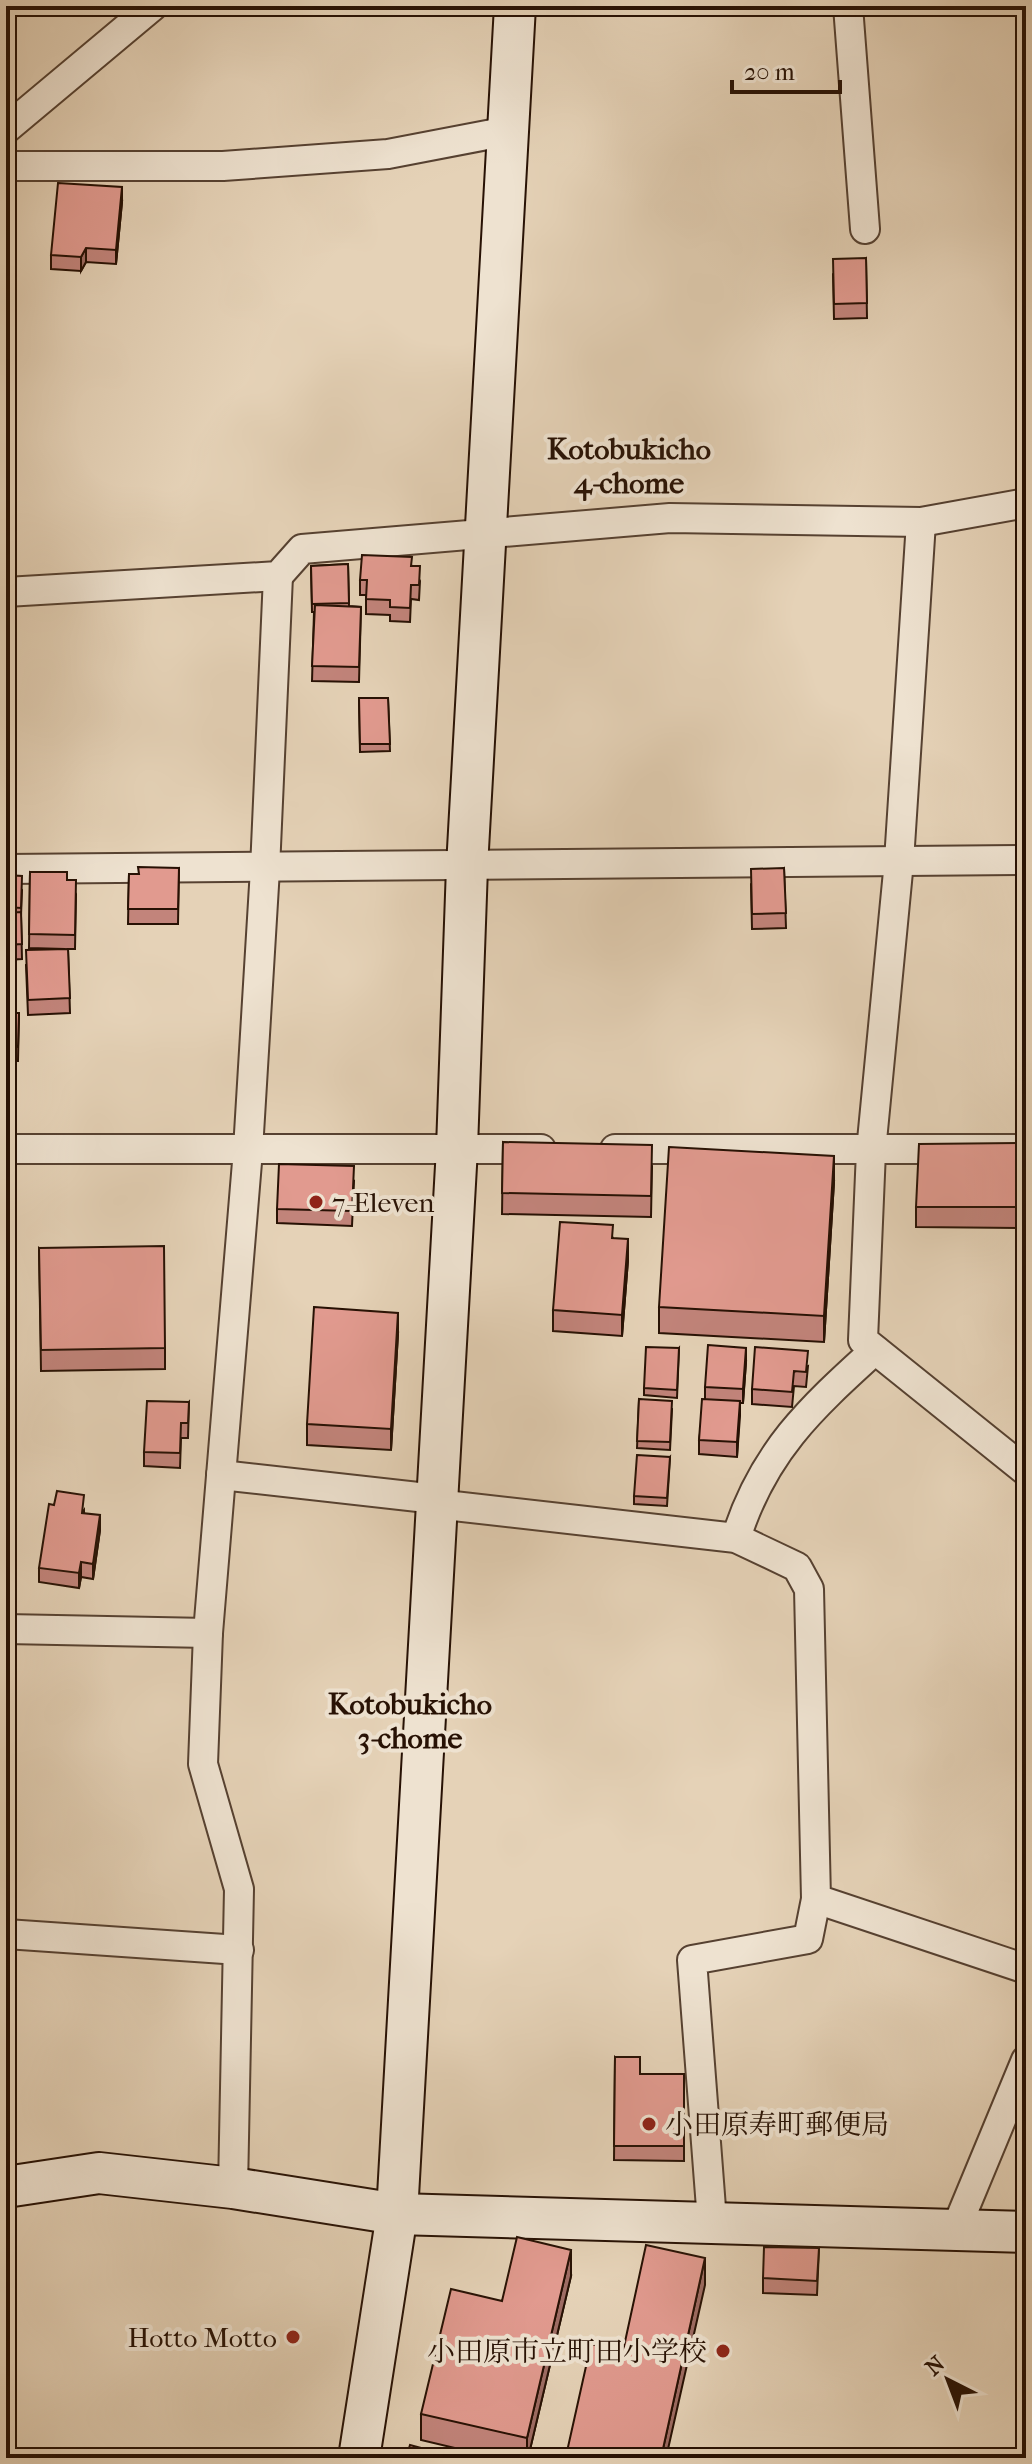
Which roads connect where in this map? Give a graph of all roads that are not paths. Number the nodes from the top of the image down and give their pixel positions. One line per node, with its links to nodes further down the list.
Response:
1 (153, 6): 4 (street)
2 (515, 6): 5 (street)
3 (848, 6): 7 (street)
4 (6, 129)
5 (508, 131): 6 (street); 10 (street)
6 (6, 166)
7 (865, 229)
8 (1026, 503): 9 (street)
9 (921, 522): 10 (street); 14 (street)
10 (485, 534): 11 (street); 15 (street)
11 (278, 576): 12 (street); 17 (street)
12 (6, 592)
13 (1026, 860): 14 (street)
14 (899, 861): 15 (street); 22 (street)
15 (467, 867): 17 (street); 18 (street)
16 (6, 869): 17 (street)
17 (265, 869): 21 (street)
18 (457, 1148): 21 (street); 22 (street); 26 (street)
19 (6, 1149): 21 (street)
20 (1026, 1149): 22 (street)
21 (248, 1150): 25 (street)
22 (871, 1151): 23 (street)
23 (875, 1350): 24 (street); 27 (street)
24 (1026, 1471)
25 (221, 1475): 26 (street); 29 (street)
26 (436, 1501): 27 (street); 37 (street)
27 (736, 1538): 30 (street)
28 (6, 1629): 29 (street)
29 (208, 1633): 32 (street)
30 (816, 1899): 33 (street); 38 (street)
31 (6, 1934): 32 (street)
32 (239, 1950): 36 (street)
33 (1026, 1969)
34 (1026, 2060): 39 (street)
35 (6, 2187): 36 (street)
36 (233, 2188): 37 (street)
37 (397, 2214): 38 (street); 41 (street)
38 (712, 2221): 39 (street)
39 (955, 2231): 40 (street)
40 (1026, 2232)
41 (359, 2458)

